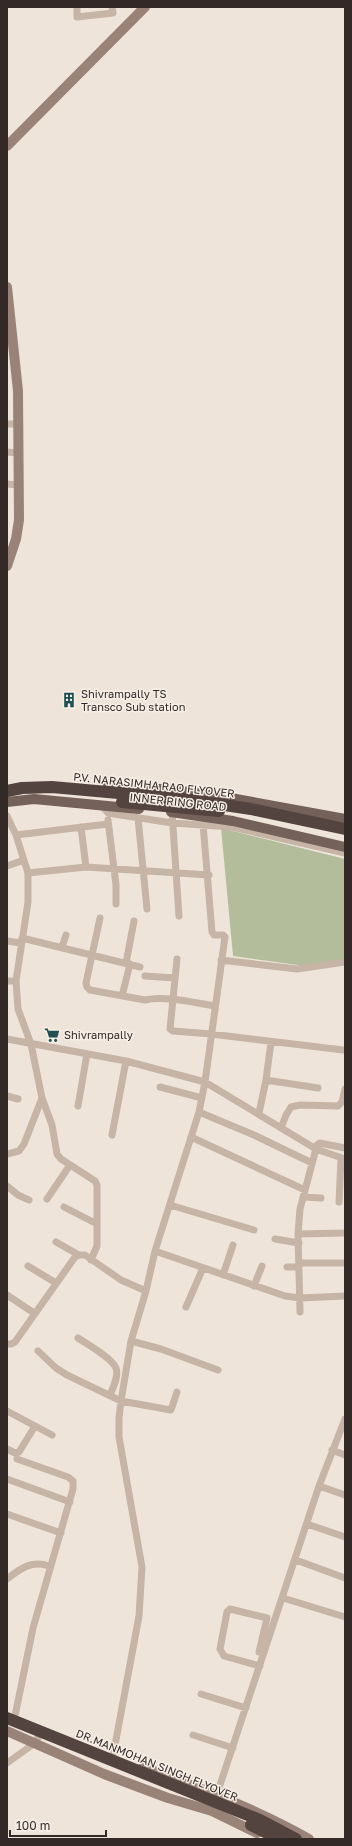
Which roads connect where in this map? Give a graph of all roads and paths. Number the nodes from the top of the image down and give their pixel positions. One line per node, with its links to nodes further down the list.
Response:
1 (77, 7): 2 (street)
2 (112, 7)
3 (145, 7): 4 (street)
4 (7, 146)
5 (7, 292): 6 (street)
6 (10, 334): 7 (street)
7 (12, 369): 9 (street)
8 (7, 424): 9 (street)
9 (19, 424): 11 (street)
10 (7, 452): 11 (street)
11 (18, 453): 13 (street)
12 (7, 484): 13 (street)
13 (19, 485): 14 (street)
14 (8, 560)
15 (7, 786): 23 (main road, INNER RING ROAD)
16 (7, 790): 28 (highway, P.V. NARASIMHA RAO FLYOVER)
17 (7, 798): 30 (highway, P.V. NARASIMHA RAO FLYOVER)
18 (7, 802): 19 (main road, INNER RING ROAD)
19 (105, 810): 20 (main road, INNER RING ROAD); 22 (street); 25 (street)
20 (172, 812): 24 (street); 31 (main road, INNER RING ROAD)
21 (7, 816): 29 (street)
22 (138, 818): 24 (street); 37 (street)
23 (345, 819)
24 (172, 823): 26 (street); 39 (street)
25 (108, 824): 27 (street); 36 (street)
26 (204, 824): 32 (street); 40 (street)
27 (81, 827): 29 (street); 35 (street)
28 (345, 829)
29 (16, 835): 33 (street)
30 (345, 838)
31 (345, 847)
32 (345, 853)
33 (24, 860): 34 (street); 38 (street)
34 (7, 866)
35 (86, 867): 36 (street); 38 (street)
36 (114, 869): 37 (street); 41 (street)
37 (144, 872): 39 (street); 42 (street)
38 (28, 873): 48 (street)
39 (177, 874): 40 (street); 43 (street)
40 (209, 875): 52 (street)
41 (116, 904)
42 (147, 909)
43 (179, 916)
44 (100, 918): 50 (street)
45 (134, 921): 54 (street)
46 (66, 935): 49 (street)
47 (7, 941): 48 (street)
48 (21, 941): 49 (street); 58 (street)
49 (62, 947): 50 (street)
50 (92, 955): 54 (street); 60 (street)
51 (177, 958): 57 (street)
52 (221, 960): 53 (street); 62 (street)
53 (345, 962)
54 (128, 964): 55 (street); 60 (street)
55 (140, 967)
56 (145, 976): 57 (street)
57 (175, 978): 61 (street)
58 (16, 981): 59 (street); 66 (street)
59 (7, 982)
60 (122, 996): 61 (street)
61 (172, 1000): 62 (street); 63 (street)
62 (215, 1006): 63 (street)
63 (211, 1034): 65 (street); 71 (street)
64 (7, 1039): 66 (street)
65 (271, 1042): 67 (street); 70 (street)
66 (31, 1044): 68 (street); 76 (street)
67 (343, 1050)
68 (87, 1054): 69 (street); 79 (street)
69 (126, 1061): 71 (street); 83 (street)
70 (266, 1080): 73 (street); 81 (street)
71 (205, 1082): 77 (street); 81 (street)
72 (160, 1087): 77 (street)
73 (318, 1088)
74 (345, 1089): 82 (street)
75 (7, 1096): 78 (street)
76 (42, 1098): 87 (street); 90 (street)
77 (202, 1098): 80 (street)
78 (18, 1099)
79 (78, 1106)
80 (199, 1112): 84 (street); 89 (street)
81 (259, 1113): 82 (street)
82 (281, 1128): 86 (street)
83 (112, 1135)
84 (191, 1137): 92 (street); 97 (street)
85 (345, 1148): 86 (street)
86 (316, 1149): 88 (street); 89 (street)
87 (7, 1154)
88 (343, 1159): 96 (street)
89 (312, 1163): 92 (street)
90 (70, 1165): 94 (street); 99 (street)
91 (7, 1186): 95 (street)
92 (304, 1193): 93 (street); 102 (street)
93 (321, 1198)
94 (47, 1199)
95 (29, 1200)
96 (339, 1202)
97 (170, 1205): 100 (street); 107 (street)
98 (64, 1207): 99 (street)
99 (97, 1224): 109 (street)
100 (254, 1230)
101 (345, 1233): 102 (street)
102 (298, 1234): 105 (street)
103 (275, 1239): 105 (street)
104 (56, 1242): 108 (street)
105 (299, 1243): 111 (street)
106 (233, 1245): 116 (street)
107 (155, 1251): 115 (street); 119 (street)
108 (79, 1255): 109 (street); 117 (street)
109 (91, 1260): 119 (street)
110 (345, 1263): 111 (street)
111 (299, 1265): 114 (street); 122 (street)
112 (28, 1266): 117 (street)
113 (262, 1266): 118 (street)
114 (287, 1267)
115 (203, 1268): 116 (street); 123 (street)
116 (223, 1275): 118 (street)
117 (56, 1283): 125 (street)
118 (254, 1286): 122 (street)
119 (146, 1291): 127 (street)
120 (7, 1295): 125 (street)
121 (345, 1296): 122 (street)
122 (300, 1298): 124 (street)
123 (186, 1307)
124 (300, 1312)
125 (34, 1313): 128 (street)
126 (78, 1338): 132 (street)
127 (131, 1341): 130 (street); 133 (street)
128 (7, 1344)
129 (38, 1351): 132 (street)
130 (218, 1370)
131 (177, 1392): 133 (street)
132 (110, 1396): 133 (street)
133 (121, 1401): 167 (street)
134 (7, 1411): 136 (street)
135 (345, 1419): 139 (street)
136 (35, 1426): 137 (street); 138 (street)
137 (52, 1435)
138 (7, 1449)
139 (332, 1450): 140 (street); 143 (street)
140 (345, 1455)
141 (17, 1459): 145 (street)
142 (7, 1479): 145 (street)
143 (319, 1486): 144 (street); 147 (street)
144 (345, 1495)
145 (70, 1502): 148 (street)
146 (7, 1514): 148 (street)
147 (307, 1524): 149 (street); 150 (street)
148 (60, 1533): 151 (street)
149 (345, 1538)
150 (296, 1560): 152 (street); 154 (street)
151 (49, 1566): 153 (street); 160 (street)
152 (345, 1578)
153 (7, 1579)
154 (282, 1598): 155 (street); 157 (street)
155 (345, 1618)
156 (259, 1652): 157 (street)
157 (260, 1666): 159 (street)
158 (201, 1694): 159 (street)
159 (246, 1708): 166 (street)
160 (10, 1715): 162 (street); 172 (highway, DR.MANMOHAN SINGH FLYOVER, bridge)
161 (7, 1726): 171 (highway, DR.MANMOHAN SINGH FLYOVER, bridge)
162 (43, 1728): 165 (street); 167 (street)
163 (7, 1731): 165 (street)
164 (193, 1735): 166 (street)
165 (35, 1743): 168 (street); 170 (street)
166 (232, 1748): 169 (street)
167 (113, 1756): 169 (street)
168 (7, 1763)
169 (217, 1794): 173 (street)
170 (268, 1839)
171 (279, 1839)
172 (296, 1839)
173 (309, 1839)

